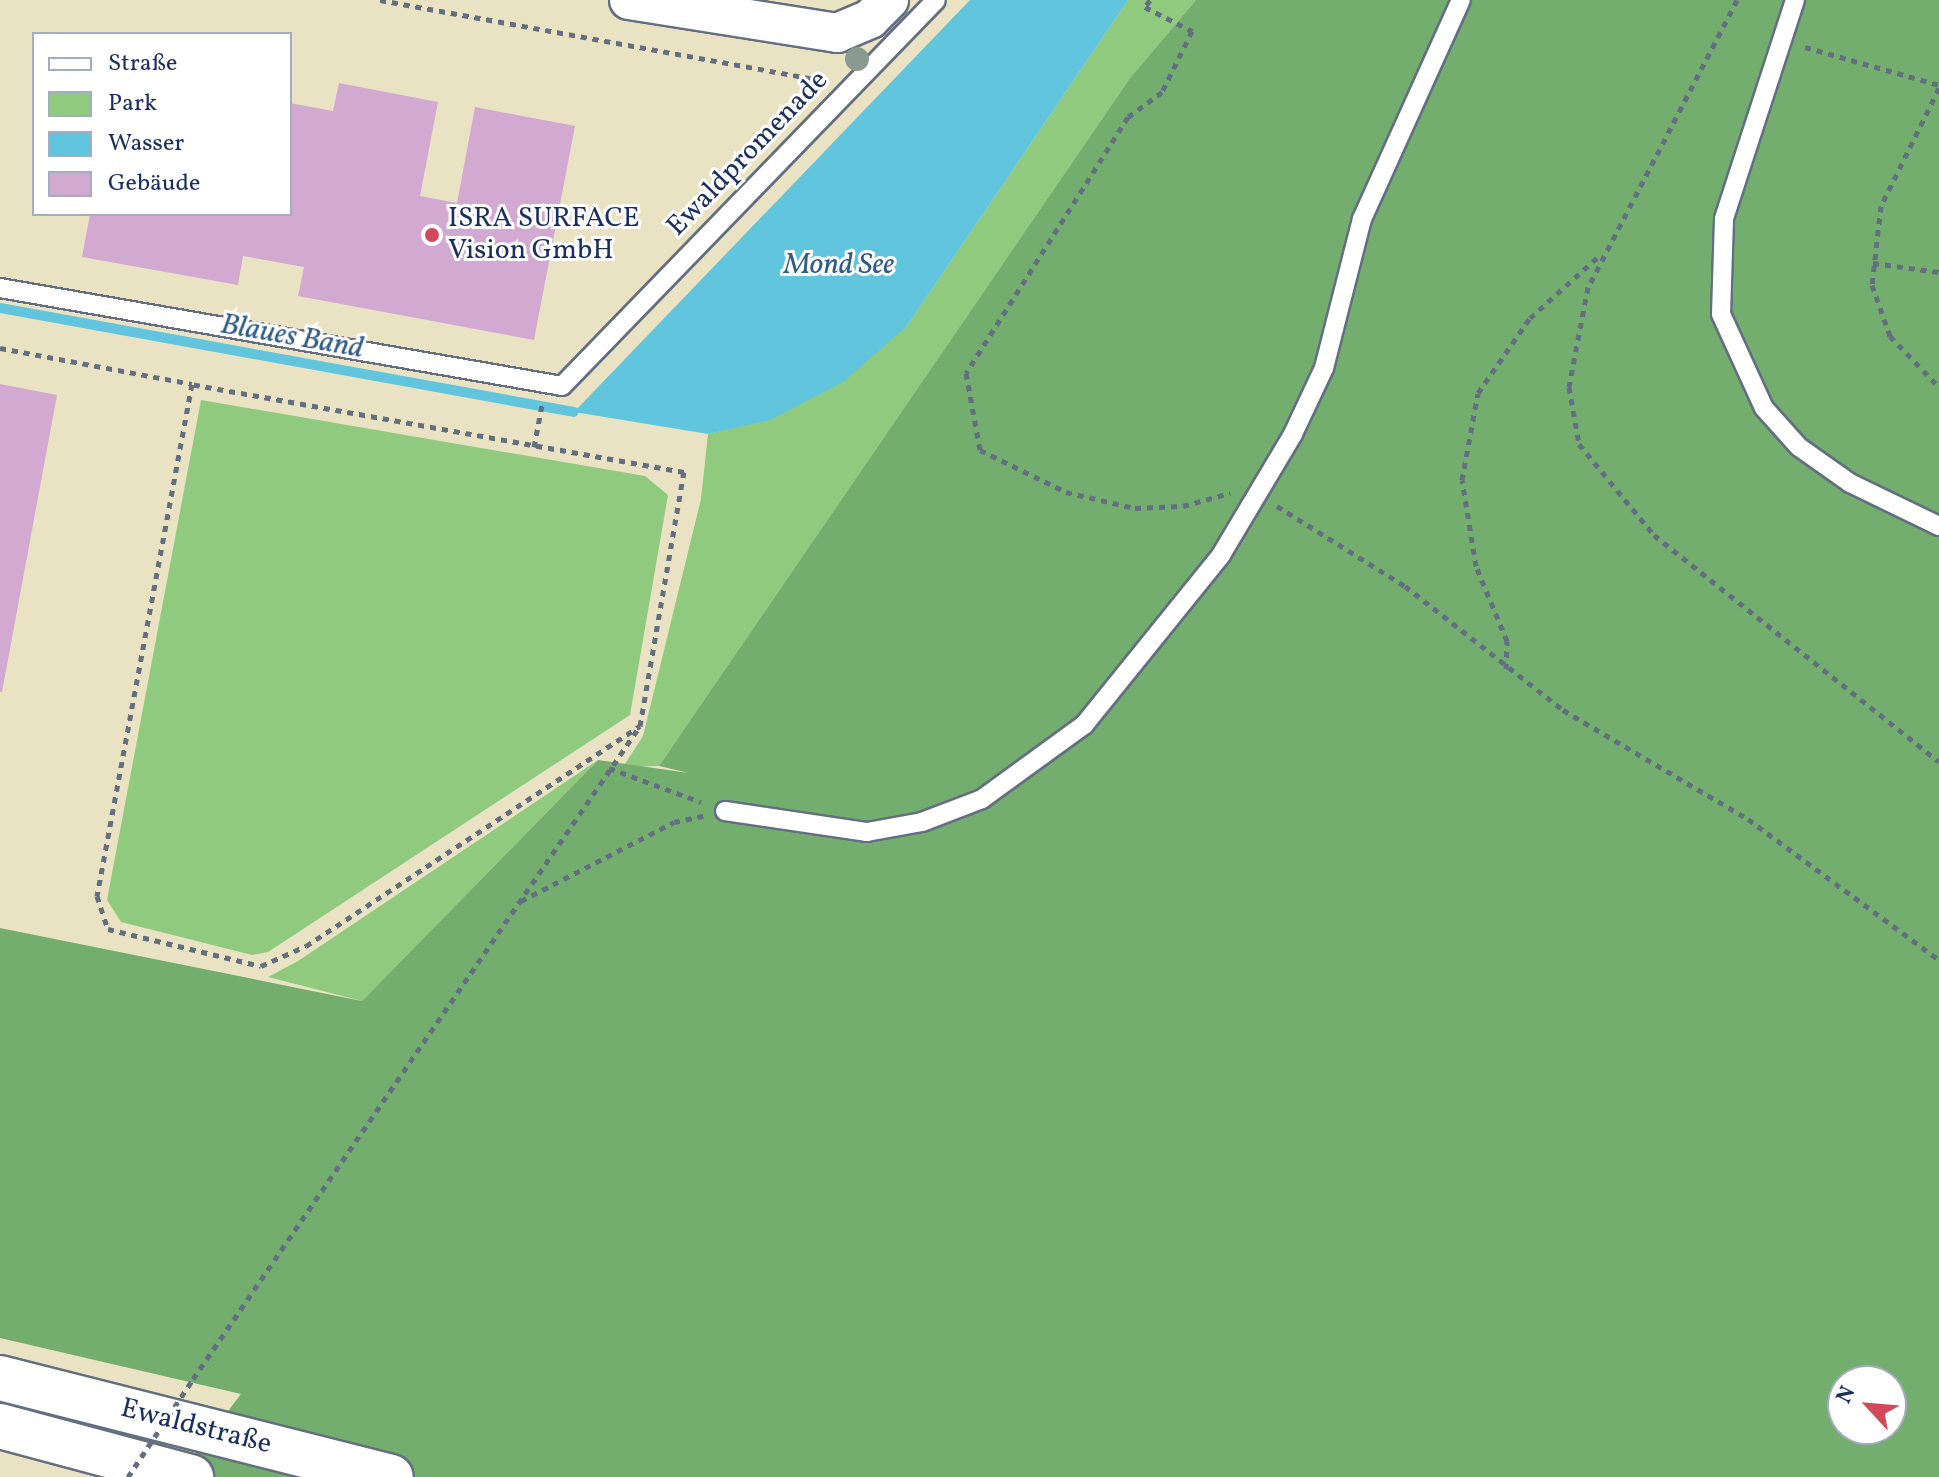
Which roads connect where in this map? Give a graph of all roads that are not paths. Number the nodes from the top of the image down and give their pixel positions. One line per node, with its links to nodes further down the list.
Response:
1 (629, 0): 6 (street)
2 (889, 0): 6 (street)
3 (936, 0): 7 (lane, Ewaldpromenade)
4 (1461, 0): 9 (lane)
5 (1795, 0): 8 (lane)
6 (715, 8)
7 (0, 288)
8 (1939, 526)
9 (725, 811)
10 (0, 1378): 13 (main road, Ewaldstraße)
11 (0, 1426): 12 (main road, Ewaldstraße)
12 (191, 1477)
13 (391, 1477)

